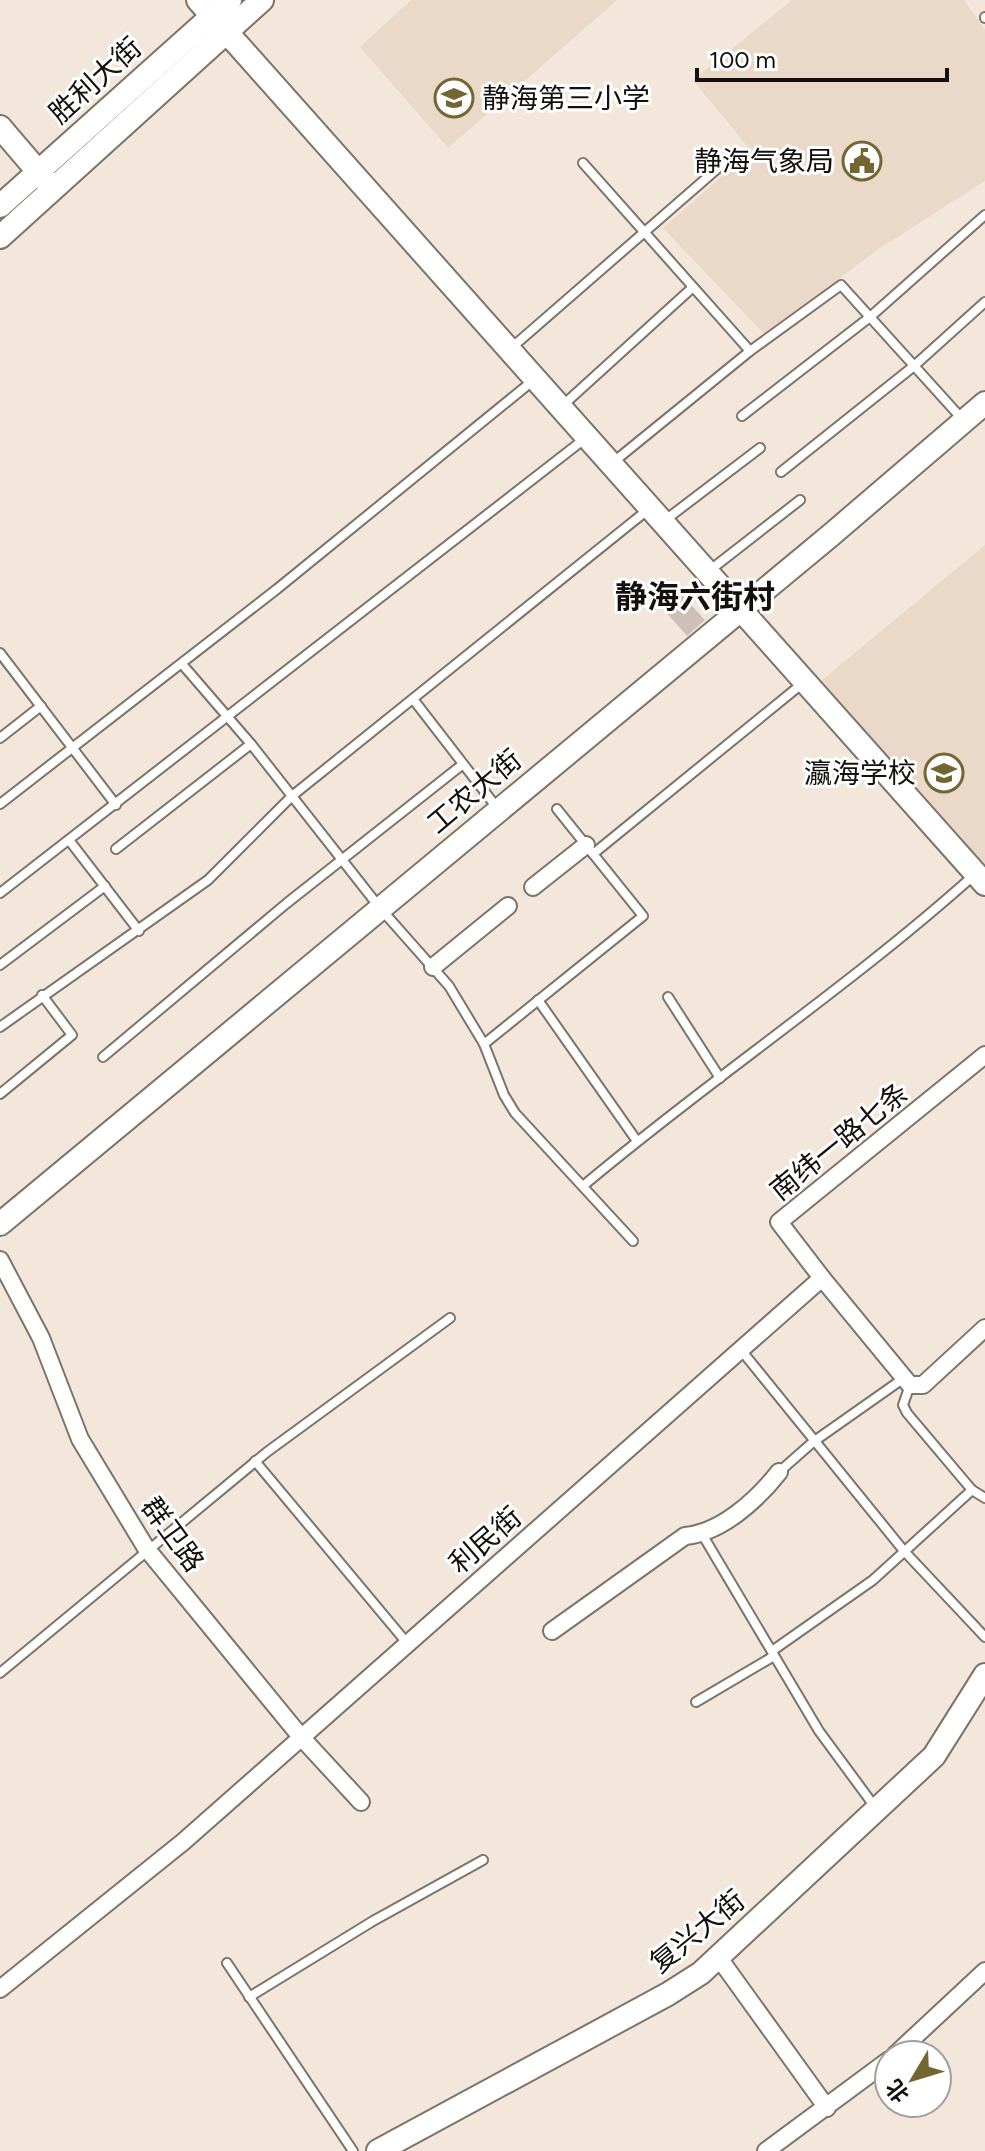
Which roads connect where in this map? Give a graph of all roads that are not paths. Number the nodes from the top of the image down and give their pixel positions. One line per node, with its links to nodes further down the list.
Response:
1 (230, 0): 3 (street, 胜利大街)
2 (262, 0): 3 (street)
3 (212, 16): 7 (street, 胜利大街); 8 (street); 16 (street)
4 (0, 127): 7 (street)
5 (733, 155): 11 (lane)
6 (583, 163): 11 (lane)
7 (38, 171): 8 (street); 9 (street, 胜利大街)
8 (53, 189): 12 (street)
9 (0, 206)
10 (985, 215): 15 (lane)
11 (643, 232): 13 (lane); 16 (lane)
12 (0, 237)
13 (692, 288): 17 (lane); 21 (lane)
14 (985, 302): 18 (lane)
15 (870, 317): 17 (lane); 18 (lane); 22 (lane)
16 (509, 350): 19 (street)
17 (750, 351): 26 (lane)
18 (914, 366): 23 (lane); 27 (lane)
19 (535, 379): 21 (street); 33 (lane)
20 (985, 403): 23 (street, 工农大街)
21 (560, 408): 24 (street)
22 (742, 416)
23 (964, 421): 31 (street, 工农大街)
24 (587, 437): 26 (street); 37 (lane)
25 (760, 448): 29 (lane)
26 (611, 464): 29 (street)
27 (781, 472)
28 (800, 500): 30 (lane)
29 (657, 515): 30 (street); 35 (lane)
30 (709, 572): 31 (street)
31 (742, 609): 34 (street); 46 (street, 工农大街)
32 (0, 653): 36 (lane)
33 (182, 664): 37 (lane); 40 (lane)
34 (806, 681): 49 (lane); 51 (street)
35 (413, 699): 41 (lane); 42 (lane)
36 (41, 706): 38 (lane); 40 (lane)
37 (226, 719): 39 (lane); 44 (lane)
38 (0, 738)
39 (251, 744): 42 (lane); 48 (lane)
40 (73, 749): 43 (lane); 44 (lane)
41 (463, 764): 46 (lane); 50 (lane)
42 (292, 796): 50 (lane); 57 (lane)
43 (0, 804)
44 (116, 805): 47 (lane)
45 (557, 809): 49 (lane)
46 (499, 810): 56 (street, 工农大街)
47 (69, 840): 52 (lane); 54 (lane)
48 (116, 849)
49 (589, 849): 53 (street); 62 (lane)
50 (342, 860): 56 (lane); 66 (lane)
51 (980, 879): 67 (lane)
52 (105, 886): 57 (lane); 58 (lane)
53 (533, 887)
54 (0, 893)
55 (508, 906): 59 (street)
56 (380, 908): 59 (lane); 71 (street, 工农大街)
57 (139, 931): 60 (lane)
58 (0, 965)
59 (433, 967): 64 (lane)
60 (42, 995): 63 (lane); 68 (lane)
61 (668, 997): 67 (lane)
62 (538, 1000): 64 (lane); 69 (lane)
63 (0, 1027)
64 (484, 1044): 70 (lane)
65 (985, 1055): 74 (street, 南纬一路七条)
66 (103, 1057)
67 (720, 1078): 69 (lane)
68 (0, 1094)
69 (637, 1141): 70 (lane)
70 (583, 1186): 72 (lane)
71 (0, 1224)
72 (633, 1241)
73 (0, 1260): 85 (street, 群卫路)
74 (822, 1278): 77 (street, 利民街); 78 (street)
75 (450, 1318): 80 (lane)
76 (985, 1328): 78 (street)
77 (741, 1350): 79 (lane); 89 (street, 利民街)
78 (907, 1382): 79 (lane); 82 (lane)
79 (813, 1442): 81 (lane); 86 (lane)
80 (255, 1461): 85 (lane); 89 (lane)
81 (779, 1472): 84 (street)
82 (972, 1490): 83 (lane); 86 (lane)
83 (985, 1498)
84 (702, 1534): 87 (street); 90 (lane)
85 (146, 1548): 91 (lane); 94 (street, 群卫路)
86 (904, 1551): 88 (lane); 90 (lane)
87 (552, 1631)
88 (985, 1637)
89 (407, 1643): 94 (street, 利民街)
90 (773, 1654): 93 (lane); 96 (lane)
91 (0, 1673)
92 (985, 1675): 96 (street, 复兴大街)
93 (696, 1702)
94 (301, 1737): 95 (street, 群卫路); 101 (street, 利民街)
95 (361, 1802)
96 (878, 1811): 98 (street, 复兴大街)
97 (483, 1860): 102 (lane)
98 (719, 1958): 105 (street); 107 (street, 复兴大街)
99 (227, 1963): 102 (lane)
100 (985, 1971): 103 (street)
101 (0, 1989)
102 (249, 1997): 106 (lane)
103 (912, 2039)
104 (873, 2072): 105 (street)
105 (827, 2108): 108 (street)
106 (353, 2151)
107 (378, 2151)
108 (766, 2151)

